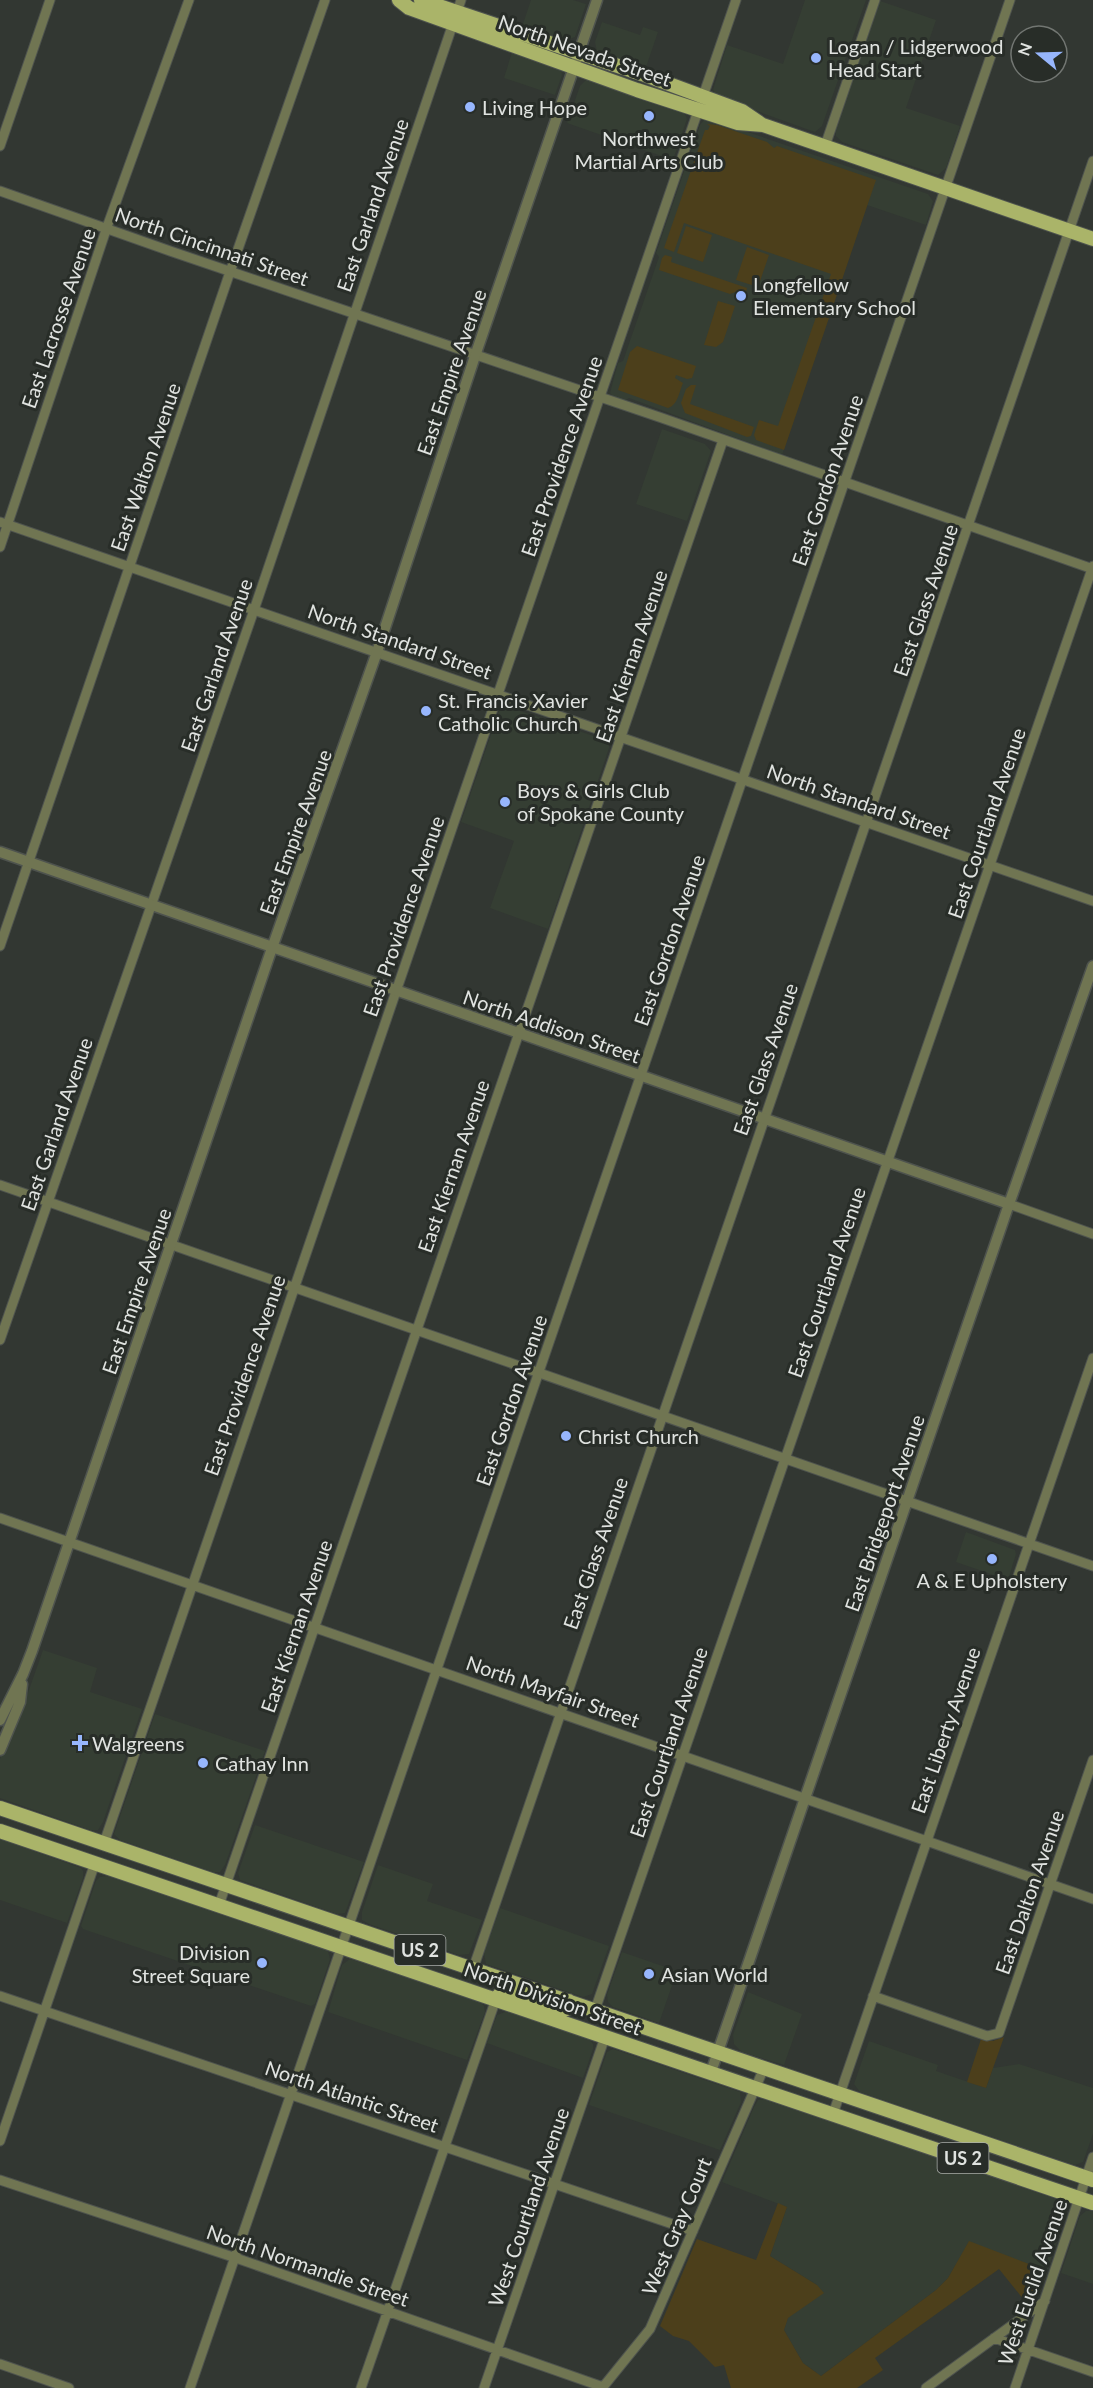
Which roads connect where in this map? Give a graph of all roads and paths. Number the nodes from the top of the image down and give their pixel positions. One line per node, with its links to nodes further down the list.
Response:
1 (50, 0): 16 (street)
2 (189, 0): 20 (street, East Lacrosse Avenue)
3 (325, 0): 23 (street, East Walton Avenue)
4 (399, 0): 11 (main road, North Nevada Street)
5 (421, 0): 10 (main road, North Nevada Street)
6 (597, 0): 12 (street, East Empire Avenue)
7 (736, 0): 14 (street, East Providence Avenue)
8 (875, 0): 15 (street)
9 (1010, 0): 18 (street, East Gordon Avenue)
10 (460, 5): 11 (street, East Garland Avenue); 12 (main road, North Nevada Street)
11 (453, 25): 13 (main road, North Nevada Street); 24 (street, East Garland Avenue)
12 (580, 52): 13 (street, East Empire Avenue); 14 (main road, North Nevada Street)
13 (574, 68): 14 (main road, North Nevada Street); 25 (street, East Empire Avenue)
14 (700, 103): 15 (main road, North Nevada Street); 26 (street, East Providence Avenue)
15 (825, 146): 18 (main road, North Nevada Street)
16 (0, 147)
17 (1093, 161): 21 (street, East Glass Avenue)
18 (947, 188): 21 (main road, North Nevada Street); 28 (street, East Gordon Avenue)
19 (0, 191): 20 (street, North Cincinnati Street)
20 (107, 227): 23 (street, North Cincinnati Street); 29 (street, East Lacrosse Avenue)
21 (1069, 231): 22 (main road, North Nevada Street); 30 (street, East Glass Avenue)
22 (1093, 239)
23 (230, 272): 24 (street, North Cincinnati Street); 32 (street, East Walton Avenue)
24 (354, 314): 25 (street, North Cincinnati Street); 34 (street, East Garland Avenue)
25 (475, 356): 26 (street, North Cincinnati Street); 35 (street, East Empire Avenue)
26 (599, 398): 27 (street, North Cincinnati Street); 36 (street, East Providence Avenue)
27 (723, 440): 28 (street, North Cincinnati Street); 37 (street, East Kiernan Avenue)
28 (845, 483): 30 (street, North Cincinnati Street); 38 (street, East Gordon Avenue)
29 (4, 523): 31 (street, East Lacrosse Avenue); 32 (street, North Standard Street)
30 (969, 526): 33 (street, North Cincinnati Street); 39 (street, East Glass Avenue)
31 (0, 547)
32 (130, 567): 34 (street, North Standard Street); 41 (street, East Walton Avenue)
33 (1093, 568): 42 (street, East Courtland Avenue)
34 (254, 610): 35 (street, North Standard Street); 44 (street, East Garland Avenue)
35 (377, 652): 36 (street, North Standard Street); 46 (street, East Empire Avenue)
36 (499, 693): 37 (street, North Standard Street); 48 (street, East Providence Avenue)
37 (622, 737): 38 (street, North Standard Street); 49 (street, East Kiernan Avenue)
38 (744, 779): 39 (street, North Standard Street); 50 (street, East Gordon Avenue)
39 (867, 823): 42 (street, North Standard Street); 51 (street, East Glass Avenue)
40 (0, 852): 41 (street, North Addison Street)
41 (29, 862): 44 (street, North Addison Street); 45 (street, East Walton Avenue)
42 (991, 866): 43 (street, North Standard Street); 52 (street, East Courtland Avenue)
43 (1093, 901)
44 (151, 905): 46 (street, North Addison Street); 54 (street, East Garland Avenue)
45 (0, 946)
46 (272, 948): 48 (street, North Addison Street); 57 (street, East Empire Avenue)
47 (1093, 966): 55 (street, East Bridgeport Avenue)
48 (396, 991): 49 (street, North Addison Street); 58 (street, East Providence Avenue)
49 (518, 1033): 50 (street, North Addison Street); 59 (street, East Kiernan Avenue)
50 (641, 1076): 51 (street, North Addison Street); 62 (street, East Gordon Avenue)
51 (764, 1118): 52 (street, North Addison Street); 63 (street, East Glass Avenue)
52 (886, 1162): 55 (street, North Addison Street); 64 (street, East Courtland Avenue)
53 (0, 1185): 54 (street)
54 (47, 1202): 57 (street); 60 (street, East Garland Avenue)
55 (1009, 1204): 56 (street, North Addison Street); 65 (street, East Bridgeport Avenue)
56 (1093, 1234)
57 (171, 1245): 58 (street); 67 (street, East Empire Avenue)
58 (293, 1287): 59 (street); 70 (street, East Providence Avenue)
59 (416, 1330): 62 (street); 71 (street, East Kiernan Avenue)
60 (0, 1340)
61 (1093, 1358): 68 (street, East Liberty Avenue)
62 (539, 1373): 63 (street); 72 (street, East Gordon Avenue)
63 (661, 1415): 64 (street); 74 (street, East Glass Avenue)
64 (785, 1458): 65 (street); 77 (street, East Courtland Avenue)
65 (907, 1501): 68 (street); 79 (street, East Bridgeport Avenue)
66 (0, 1518): 67 (street, North Mayfair Street)
67 (69, 1542): 70 (street, North Mayfair Street); 73 (street, East Empire Avenue)
68 (1029, 1543): 69 (street); 82 (street, East Liberty Avenue)
69 (1093, 1566)
70 (192, 1584): 71 (street, North Mayfair Street); 83 (street, East Providence Avenue)
71 (315, 1627): 72 (street, North Mayfair Street); 86 (street, East Kiernan Avenue)
72 (437, 1669): 74 (street, North Mayfair Street); 89 (street, East Gordon Avenue)
73 (23, 1674): 75 (street, East Empire Avenue); 76 (street, East Empire Avenue)
74 (560, 1713): 77 (street, North Mayfair Street); 91 (street, East Glass Avenue)
75 (0, 1720)
76 (0, 1750)
77 (682, 1756): 79 (street, North Mayfair Street); 97 (street, East Courtland Avenue)
78 (1093, 1760): 85 (street, East Dalton Avenue)
79 (805, 1798): 82 (street, North Mayfair Street); 100 (street, East Bridgeport Avenue)
80 (0, 1808): 83 (main road, North Division Street / US 2)
81 (0, 1831): 84 (main road, North Division Street / US 2)
82 (926, 1840): 85 (street, North Mayfair Street); 94 (street, East Liberty Avenue)
83 (104, 1843): 86 (main road, North Division Street / US 2)
84 (95, 1863): 88 (main road, North Division Street / US 2); 98 (street)
85 (1051, 1884): 87 (street, North Mayfair Street); 94 (street, East Dalton Avenue)
86 (226, 1885): 88 (street, East Kiernan Avenue); 89 (main road, North Division Street / US 2)
87 (1093, 1899)
88 (219, 1905): 90 (main road, North Division Street / US 2)
89 (350, 1926): 90 (street, East Gordon Avenue); 91 (main road, North Division Street / US 2)
90 (342, 1947): 92 (main road, North Division Street / US 2); 105 (street, East Gordon Avenue)
91 (473, 1969): 92 (main road); 96 (main road, North Division Street / US 2)
92 (412, 1970): 95 (main road, North Division Street / US 2)
93 (0, 1996): 98 (street, North Atlantic Street)
94 (873, 1996): 104 (street, East Liberty Avenue)
95 (496, 1999): 96 (main road); 99 (main road, North Division Street / US 2); 108 (street)
96 (569, 2001): 97 (main road, North Division Street / US 2)
97 (595, 2010): 100 (main road, North Division Street / US 2)
98 (45, 2011): 105 (street, North Atlantic Street); 107 (street)
99 (605, 2037): 102 (main road, North Division Street / US 2); 111 (street, West Courtland Avenue)
100 (718, 2051): 101 (main road, North Division Street / US 2); 102 (street, East Bridgeport Avenue)
101 (764, 2068): 103 (street, West Gray Court); 104 (main road, North Division Street / US 2)
102 (711, 2072): 103 (main road, North Division Street / US 2)
103 (755, 2087): 106 (main road, North Division Street / US 2); 113 (street, West Gray Court)
104 (840, 2093): 106 (street, East Liberty Avenue); 112 (main road, North Division Street / US 2)
105 (292, 2094): 108 (street, North Atlantic Street); 114 (street, East Gordon Avenue)
106 (832, 2114): 112 (main road, North Division Street / US 2)
107 (0, 2141)
108 (445, 2147): 111 (street, North Atlantic Street); 116 (street)
109 (1093, 2157): 112 (street, West Euclid Avenue)
110 (0, 2180): 114 (street, North Normandie Street)
111 (554, 2184): 113 (street, North Atlantic Street); 119 (street, West Courtland Avenue)
112 (1087, 2189): 115 (street, West Euclid Avenue)
113 (693, 2231): 122 (street, West Gray Court)
114 (236, 2258): 116 (street, North Normandie Street); 124 (street, East Gordon Avenue)
115 (1045, 2301): 117 (street); 118 (street, West Euclid Avenue)
116 (387, 2312): 119 (street, North Normandie Street); 125 (street)
117 (994, 2338): 118 (street); 127 (street)
118 (1028, 2349): 121 (street); 128 (street, West Euclid Avenue)
119 (497, 2351): 122 (street, North Normandie Street); 126 (street, West Courtland Avenue)
120 (0, 2364): 123 (street)
121 (1093, 2372)
122 (603, 2387)
123 (69, 2388)
124 (190, 2388)
125 (361, 2388)
126 (484, 2388)
127 (926, 2388)
128 (1015, 2388)

